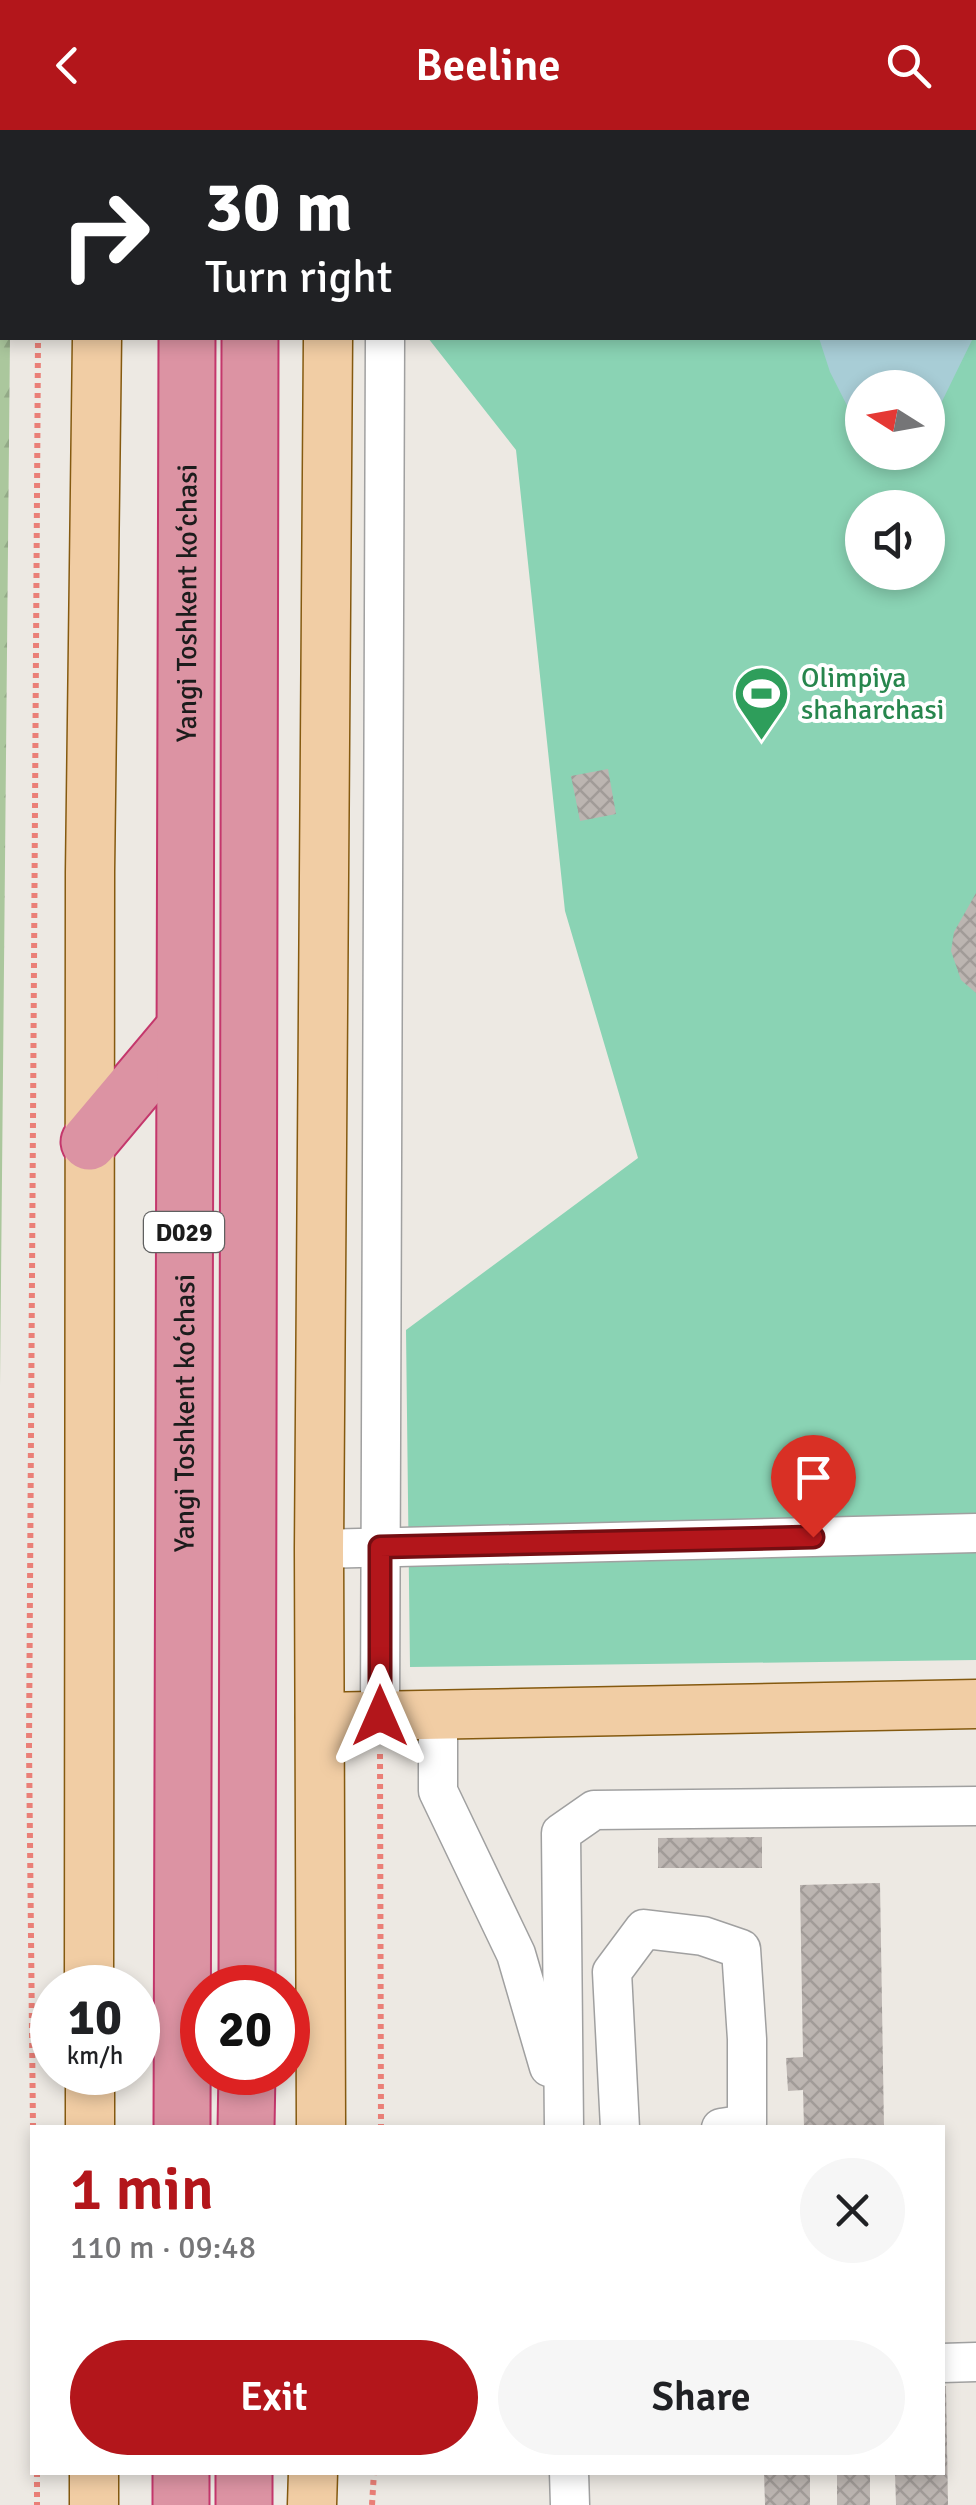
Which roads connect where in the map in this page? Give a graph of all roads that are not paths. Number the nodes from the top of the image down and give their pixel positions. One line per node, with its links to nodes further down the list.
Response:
1 (97, 340): 7 (main road)
2 (186, 340): 6 (highway, Yangi Toshkent ko‘chasi / D029)
3 (250, 340): 17 (highway, D029)
4 (328, 340): 10 (main road)
5 (386, 340): 9 (lane)
6 (184, 1029): 7 (highway); 21 (highway, Yangi Toshkent ko‘chasi / D029)
7 (90, 1142): 16 (main road)
8 (976, 1533): 9 (lane)
9 (380, 1547): 10 (lane); 13 (lane)
10 (319, 1549): 14 (main road)
11 (976, 1704): 12 (main road)
12 (438, 1714): 13 (main road); 24 (lane)
13 (380, 1716): 14 (main road)
14 (320, 1717): 23 (main road)
15 (976, 1806): 25 (lane)
16 (89, 1965)
17 (247, 1965)
18 (90, 2095): 20 (main road)
19 (247, 2095): 22 (highway)
20 (90, 2125)
21 (182, 2125)
22 (246, 2125)
23 (322, 2125)
24 (563, 2125)
25 (564, 2125)
26 (620, 2125): 27 (lane)
27 (741, 2125)
28 (945, 2362): 29 (lane)
29 (976, 2362)
30 (94, 2475): 35 (main road)
31 (181, 2475): 36 (highway)
32 (244, 2475): 37 (highway)
33 (313, 2475): 38 (main road)
34 (569, 2475): 39 (lane)
35 (94, 2505)
36 (181, 2505)
37 (244, 2505)
38 (312, 2505)
39 (570, 2505)

